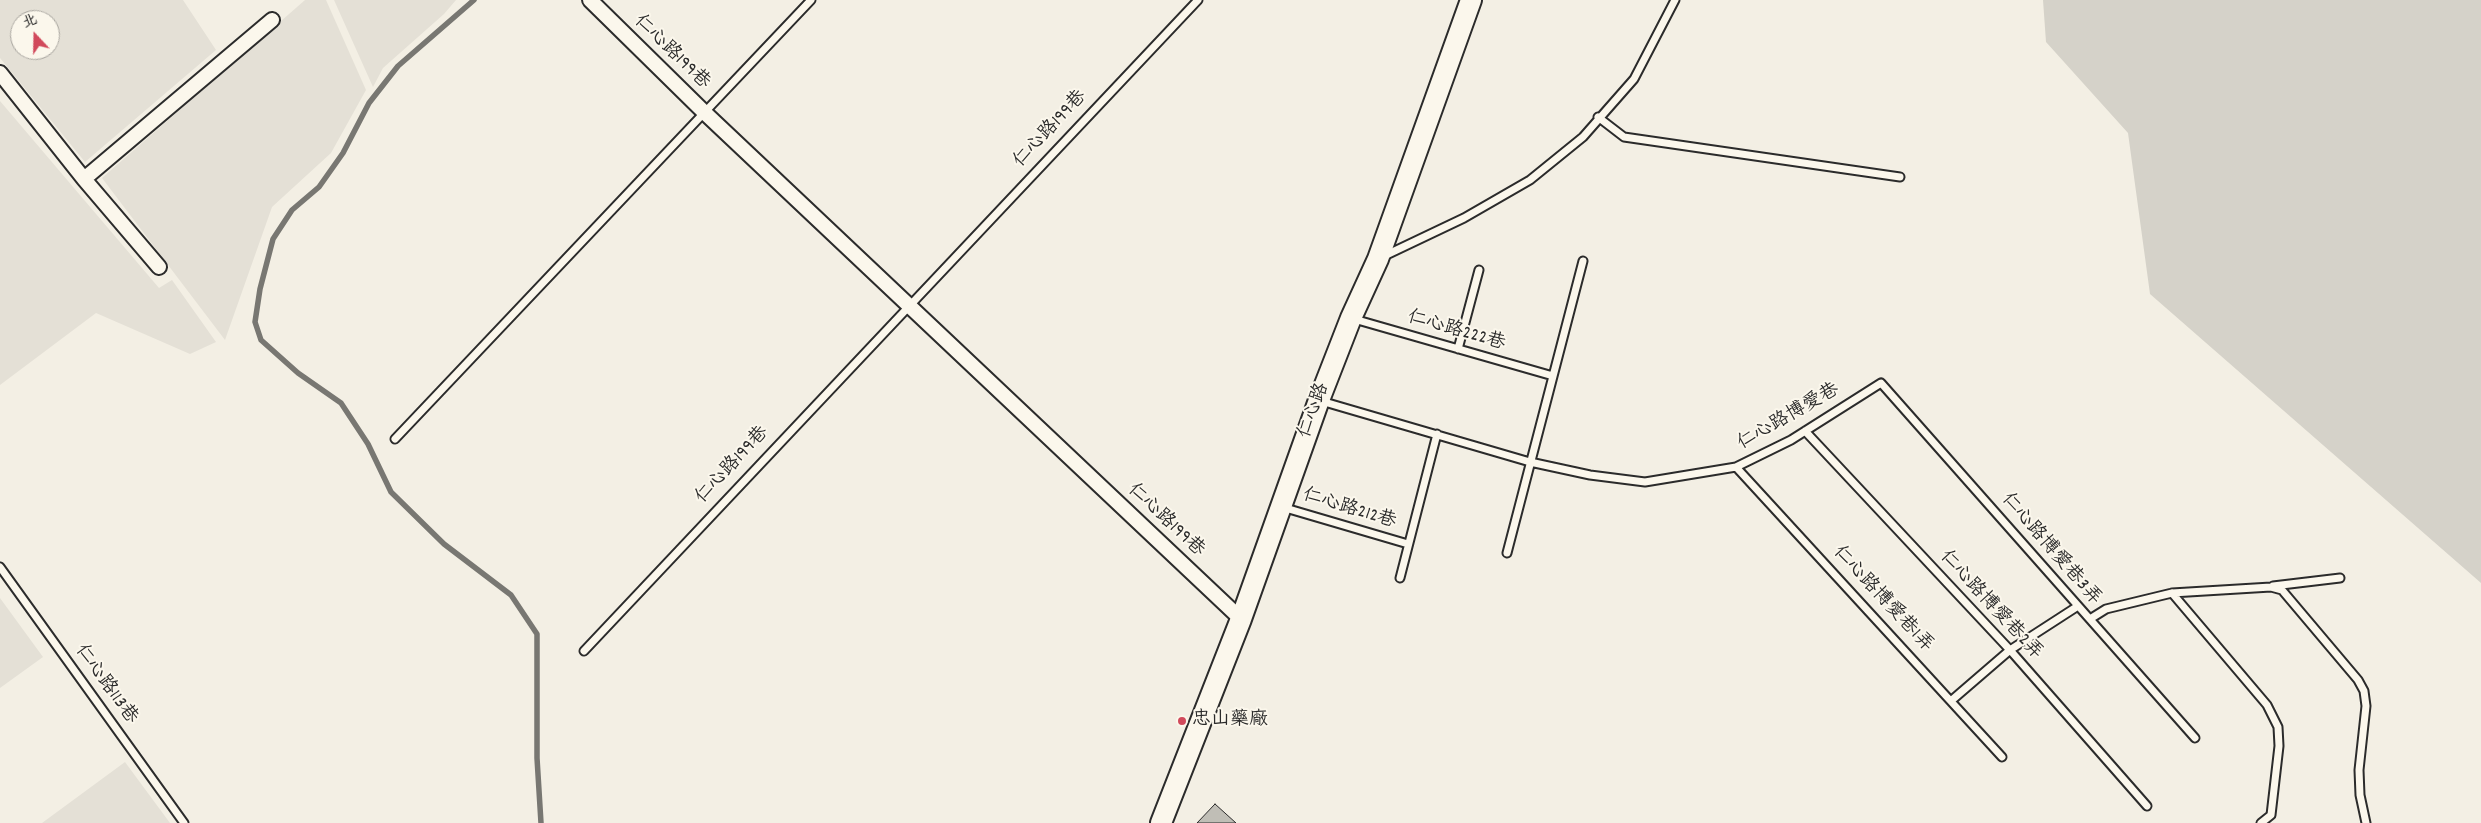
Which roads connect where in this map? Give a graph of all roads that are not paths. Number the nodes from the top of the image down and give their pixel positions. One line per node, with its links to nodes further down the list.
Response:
1 (590, 0): 8 (street, 仁心路199巷)
2 (811, 0): 8 (lane, 仁心路199巷)
3 (1198, 0): 16 (lane, 仁心路199巷)
4 (1471, 0): 12 (street, 仁心路)
5 (1675, 0): 9 (lane)
6 (272, 20): 11 (street)
7 (0, 73): 11 (street)
8 (705, 113): 16 (street, 仁心路199巷); 24 (lane, 仁心路199巷)
9 (1598, 117): 10 (lane); 12 (lane)
10 (1900, 177)
11 (84, 179): 14 (street)
12 (1378, 259): 17 (street, 仁心路)
13 (1583, 261): 19 (lane)
14 (159, 267)
15 (1479, 270): 18 (lane)
16 (910, 307): 36 (street, 仁心路199巷); 39 (lane, 仁心路199巷)
17 (1351, 318): 18 (lane, 仁心路222巷); 21 (street, 仁心路)
18 (1458, 349): 19 (lane, 仁心路222巷)
19 (1552, 376): 25 (lane)
20 (1881, 383): 22 (lane, 仁心路博愛巷); 35 (lane, 仁心路博愛巷3弄)
21 (1319, 400): 23 (lane); 27 (street, 仁心路)
22 (1805, 431): 26 (lane, 仁心路博愛巷); 38 (lane, 仁心路博愛巷2弄)
23 (1437, 434): 25 (lane); 28 (lane, 仁心路212巷)
24 (395, 439)
25 (1530, 462): 26 (lane, 仁心路博愛巷); 29 (lane)
26 (1736, 467): 40 (lane, 仁心路博愛巷1弄)
27 (1281, 507): 28 (lane, 仁心路212巷); 36 (street, 仁心路)
28 (1408, 544): 31 (lane, 仁心路212巷)
29 (1507, 553)
30 (0, 566): 45 (lane, 仁心路113巷)
31 (1400, 578)
32 (2340, 578): 33 (lane)
33 (2271, 587): 34 (lane); 49 (lane)
34 (2172, 593): 37 (lane); 44 (lane)
35 (2078, 606): 37 (lane, 仁心路博愛巷3弄); 38 (lane)
36 (1241, 619): 46 (street, 仁心路)
37 (2090, 619): 41 (lane, 仁心路博愛巷3弄)
38 (2010, 650): 40 (lane); 43 (lane, 仁心路博愛巷2弄)
39 (584, 651)
40 (1952, 700): 42 (lane, 仁心路博愛巷1弄)
41 (2195, 738)
42 (2002, 757)
43 (2147, 806)
44 (2271, 815): 47 (lane); 48 (lane)
45 (184, 823)
46 (1162, 823)
47 (2261, 823)
48 (2273, 823)
49 (2366, 823)

